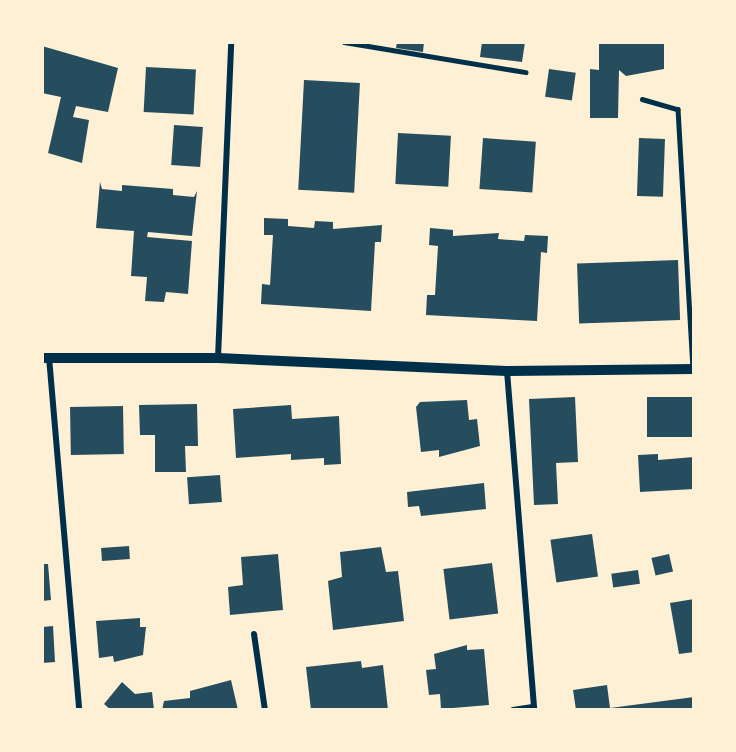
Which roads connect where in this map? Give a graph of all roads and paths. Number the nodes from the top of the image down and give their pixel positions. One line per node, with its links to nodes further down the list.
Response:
1 (231, 42): 6 (street)
2 (344, 42): 3 (lane)
3 (526, 72)
4 (642, 99): 7 (lane)
5 (46, 358): 6 (street); 11 (street)
6 (218, 358): 8 (street)
7 (693, 369): 8 (street)
8 (507, 371): 10 (street)
9 (254, 634): 12 (street)
10 (533, 709): 13 (street)
11 (79, 710)
12 (265, 710)
13 (513, 710)

